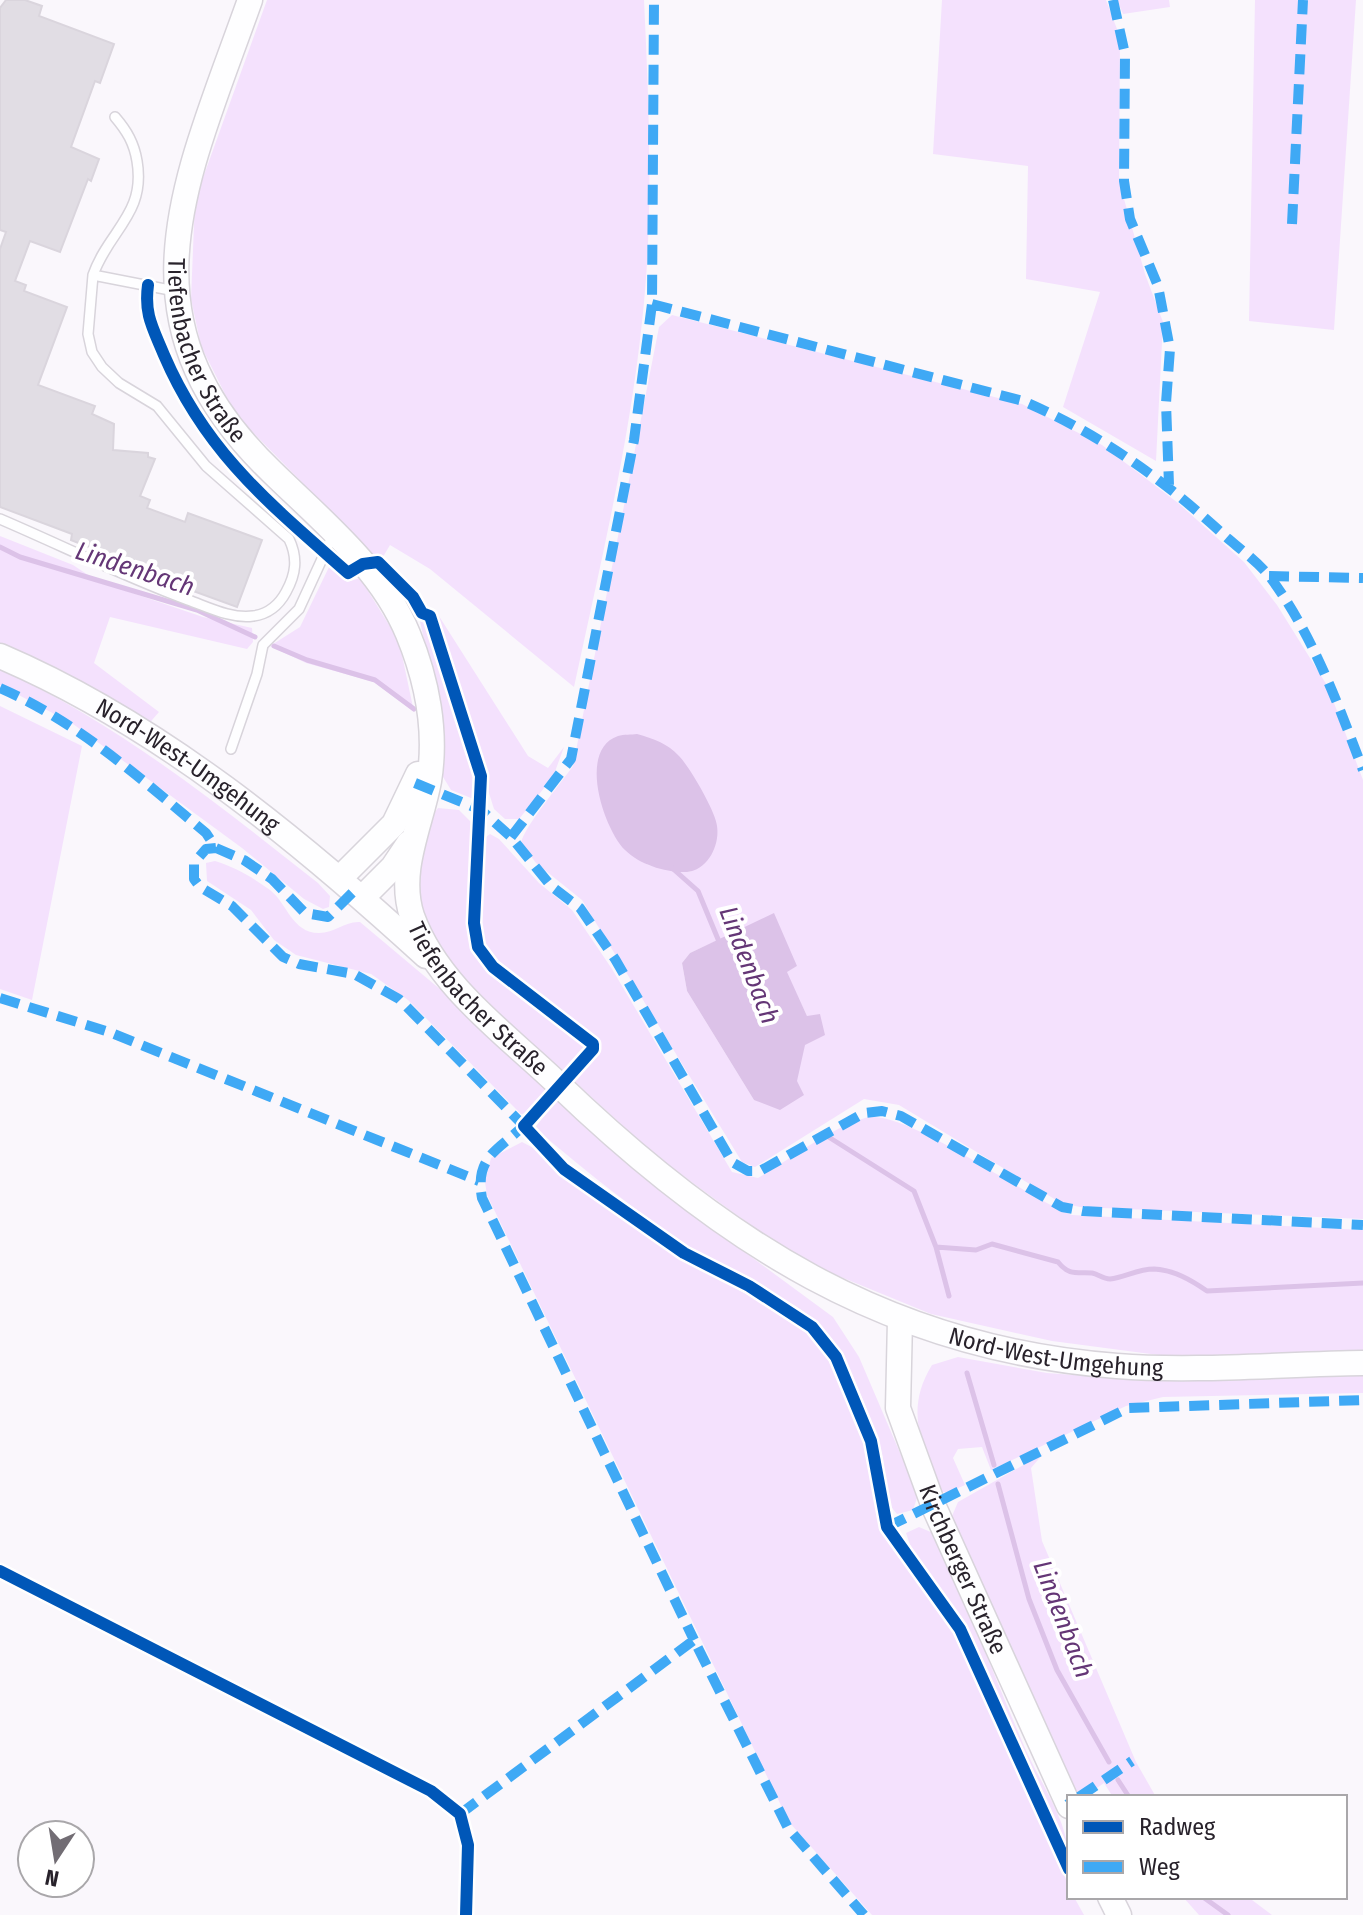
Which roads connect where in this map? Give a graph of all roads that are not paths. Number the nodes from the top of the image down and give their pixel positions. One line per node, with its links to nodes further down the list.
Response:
1 (250, 0): 4 (main road, Tiefenbacher Straße)
2 (115, 117): 3 (lane)
3 (93, 275): 4 (lane); 5 (lane)
4 (175, 291): 6 (main road, Tiefenbacher Straße)
5 (0, 519)
6 (334, 533): 8 (main road, Tiefenbacher Straße); 9 (lane)
7 (0, 656): 11 (main road, Nord-West-Umgehung)
8 (425, 692): 10 (main road, Tiefenbacher Straße); 11 (main road, Tiefenbacher Straße)
9 (231, 749)
10 (418, 826): 12 (main road, Tiefenbacher Straße); 13 (main road, Tiefenbacher Straße)
11 (340, 878): 12 (main road, Nord-West-Umgehung)
12 (362, 898): 13 (main road, Nord-West-Umgehung)
13 (433, 963): 14 (main road, Tiefenbacher Straße)
14 (769, 1256): 15 (main road, Nord-West-Umgehung)
15 (900, 1320): 16 (main road, Nord-West-Umgehung); 17 (main road, Kirchberger Straße)
16 (1363, 1363)
17 (1067, 1802)

